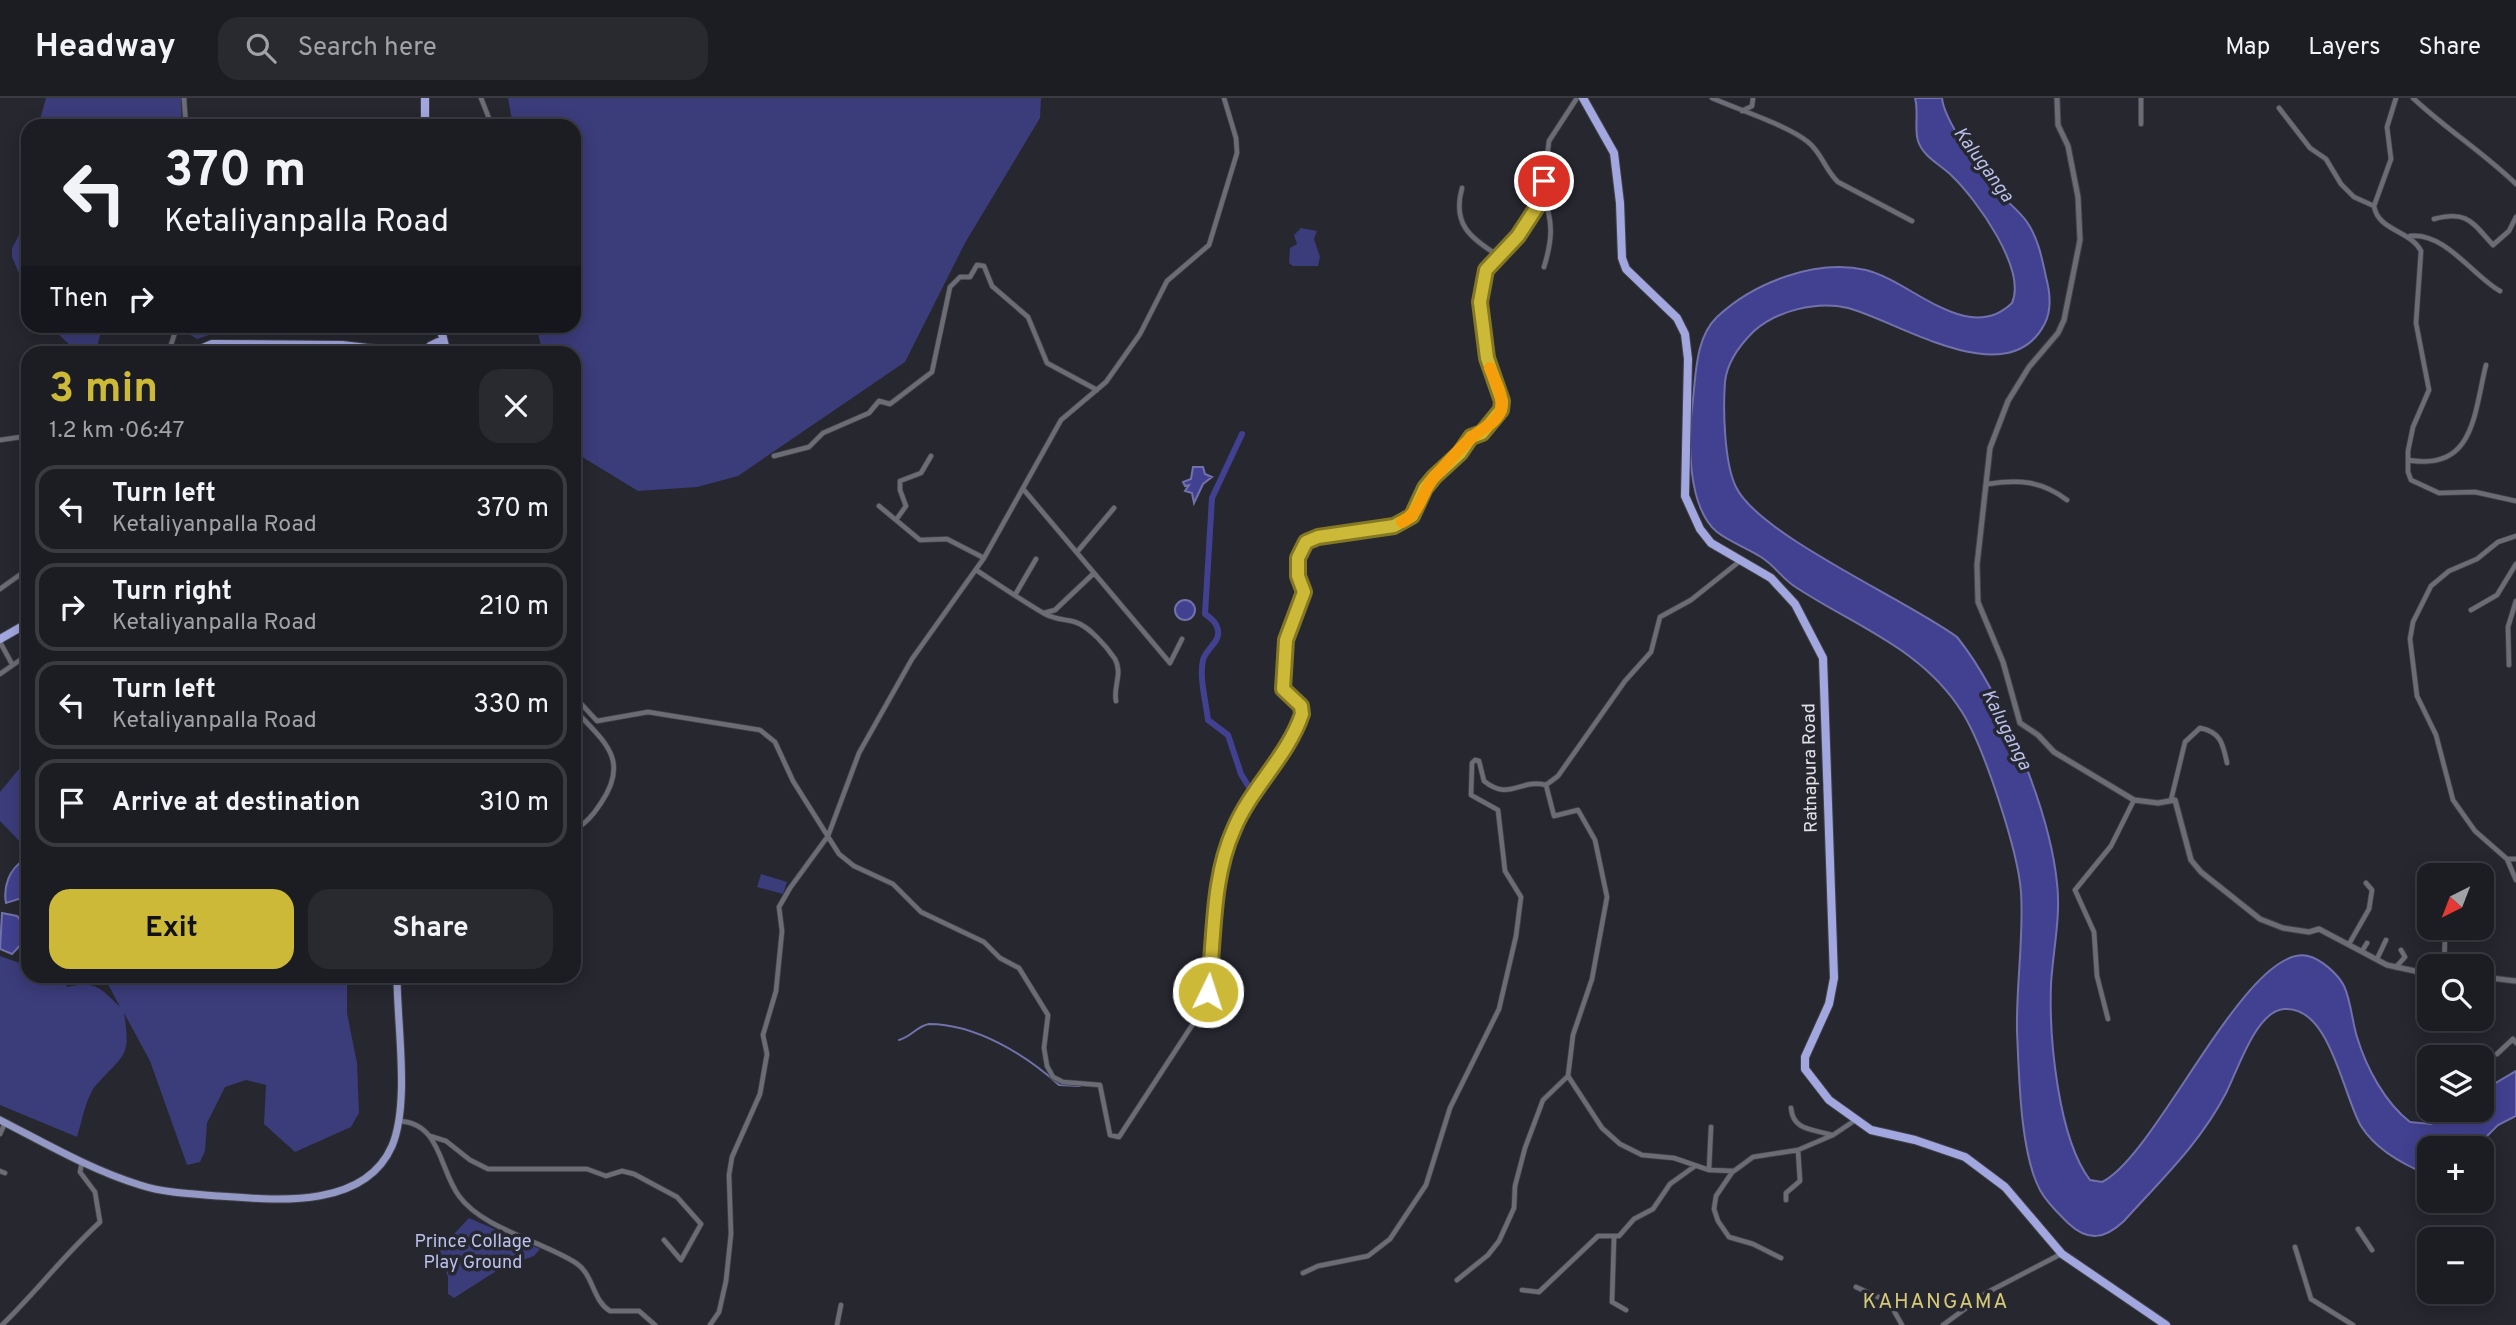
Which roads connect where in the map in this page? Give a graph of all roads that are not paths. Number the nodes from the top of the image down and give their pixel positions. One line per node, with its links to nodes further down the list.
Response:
1 (184, 98): 15 (street)
2 (425, 98): 16 (highway)
3 (481, 98): 17 (street)
4 (1224, 98): 33 (street)
5 (1577, 98): 21 (street)
6 (1583, 98): 50 (highway, Ratnapura Road)
7 (1712, 98): 14 (street)
8 (1753, 98): 14 (street)
9 (2057, 98): 39 (street)
10 (2141, 98): 18 (street)
11 (2396, 98): 22 (street)
12 (2413, 98): 19 (street)
13 (2279, 108): 22 (street)
14 (1741, 111): 25 (street)
15 (186, 119)
16 (425, 119)
17 (489, 119)
18 (2141, 124)
19 (2516, 184)
20 (1462, 188): 27 (street)
21 (1543, 195): 27 (street); 28 (street)
22 (2374, 206): 26 (street)
23 (2516, 217): 24 (street)
24 (2434, 219)
25 (1912, 221)
26 (2409, 236): 29 (street); 38 (street)
27 (1499, 256): 75 (street)
28 (1544, 267)
29 (2500, 291)
30 (207, 346): 31 (highway)
31 (354, 346)
32 (2486, 365): 38 (street)
33 (1097, 390): 36 (street); 40 (street)
34 (21, 437): 35 (street)
35 (0, 440)
36 (774, 456)
37 (931, 456): 45 (street)
38 (2408, 460): 42 (street)
39 (1988, 484): 41 (street); 72 (street)
40 (1023, 489): 47 (street); 48 (street)
41 (2067, 500)
42 (2516, 501)
43 (879, 506): 45 (street)
44 (1114, 508): 47 (street)
45 (896, 520): 48 (street)
46 (2516, 536): 76 (street)
47 (1077, 552): 53 (street)
48 (984, 558): 52 (street)
49 (1037, 559): 56 (street)
50 (1740, 560): 71 (street); 98 (highway, Ratnapura Road)
51 (2516, 564): 58 (street)
52 (976, 570): 56 (street); 75 (street)
53 (1093, 573): 59 (street); 61 (street)
54 (21, 574): 55 (street)
55 (0, 589)
56 (1015, 595): 59 (street)
57 (2516, 601): 65 (street)
58 (2471, 610)
59 (1044, 613): 67 (street)
60 (21, 627): 62 (highway)
61 (1182, 639)
62 (0, 640): 64 (street)
63 (21, 658): 64 (street)
64 (12, 664): 66 (street)
65 (2509, 664)
66 (0, 674)
67 (1116, 701)
68 (581, 703): 75 (street)
69 (581, 717): 74 (street)
70 (2227, 763): 73 (street)
71 (1546, 785): 94 (street); 116 (street)
72 (2134, 800): 73 (street); 91 (street)
73 (2171, 800): 82 (street)
74 (581, 824)
75 (828, 836): 124 (street)
76 (2507, 859): 77 (street); 78 (street)
77 (2516, 859)
78 (2516, 880)
79 (2366, 883): 82 (street)
80 (2386, 940): 85 (street)
81 (2367, 943): 84 (street)
82 (2349, 944): 84 (street)
83 (2401, 950): 86 (street)
84 (2362, 951): 85 (street)
85 (2377, 959): 86 (street)
86 (2396, 967): 87 (street)
87 (2416, 972)
88 (2494, 978): 89 (street)
89 (2516, 981)
90 (397, 983): 97 (main road)
91 (2108, 1019)
92 (2516, 1043): 93 (street)
93 (2497, 1054)
94 (1568, 1076): 105 (street); 117 (street)
95 (1791, 1108): 101 (street)
96 (2, 1121): 100 (street); 104 (main road)
97 (400, 1121): 102 (street); 104 (main road)
98 (1854, 1121): 101 (street); 114 (highway, Ratnapura Road)
99 (1711, 1127): 106 (street)
100 (0, 1134)
101 (1833, 1135): 103 (street)
102 (430, 1136): 111 (street); 123 (street)
103 (1798, 1150): 107 (street); 108 (street)
104 (82, 1161): 122 (street)
105 (1695, 1166): 106 (street); 110 (street)
106 (1709, 1170): 107 (street)
107 (1734, 1171): 115 (street)
108 (1786, 1200)
109 (2358, 1229): 113 (street)
110 (1614, 1238): 119 (street); 121 (street)
111 (664, 1240)
112 (2295, 1247): 129 (street)
113 (2372, 1250)
114 (2062, 1254): 127 (street); 128 (highway, Ratnapura Road)
115 (1781, 1258)
116 (1303, 1273)
117 (1457, 1280)
118 (1856, 1287): 126 (street)
119 (1522, 1290)
120 (841, 1305): 125 (street)
121 (1626, 1310)
122 (2, 1325)
123 (655, 1325)
124 (710, 1325)
125 (837, 1325)
126 (1902, 1325)
127 (1943, 1325)
128 (2166, 1325)
129 (2353, 1325)

